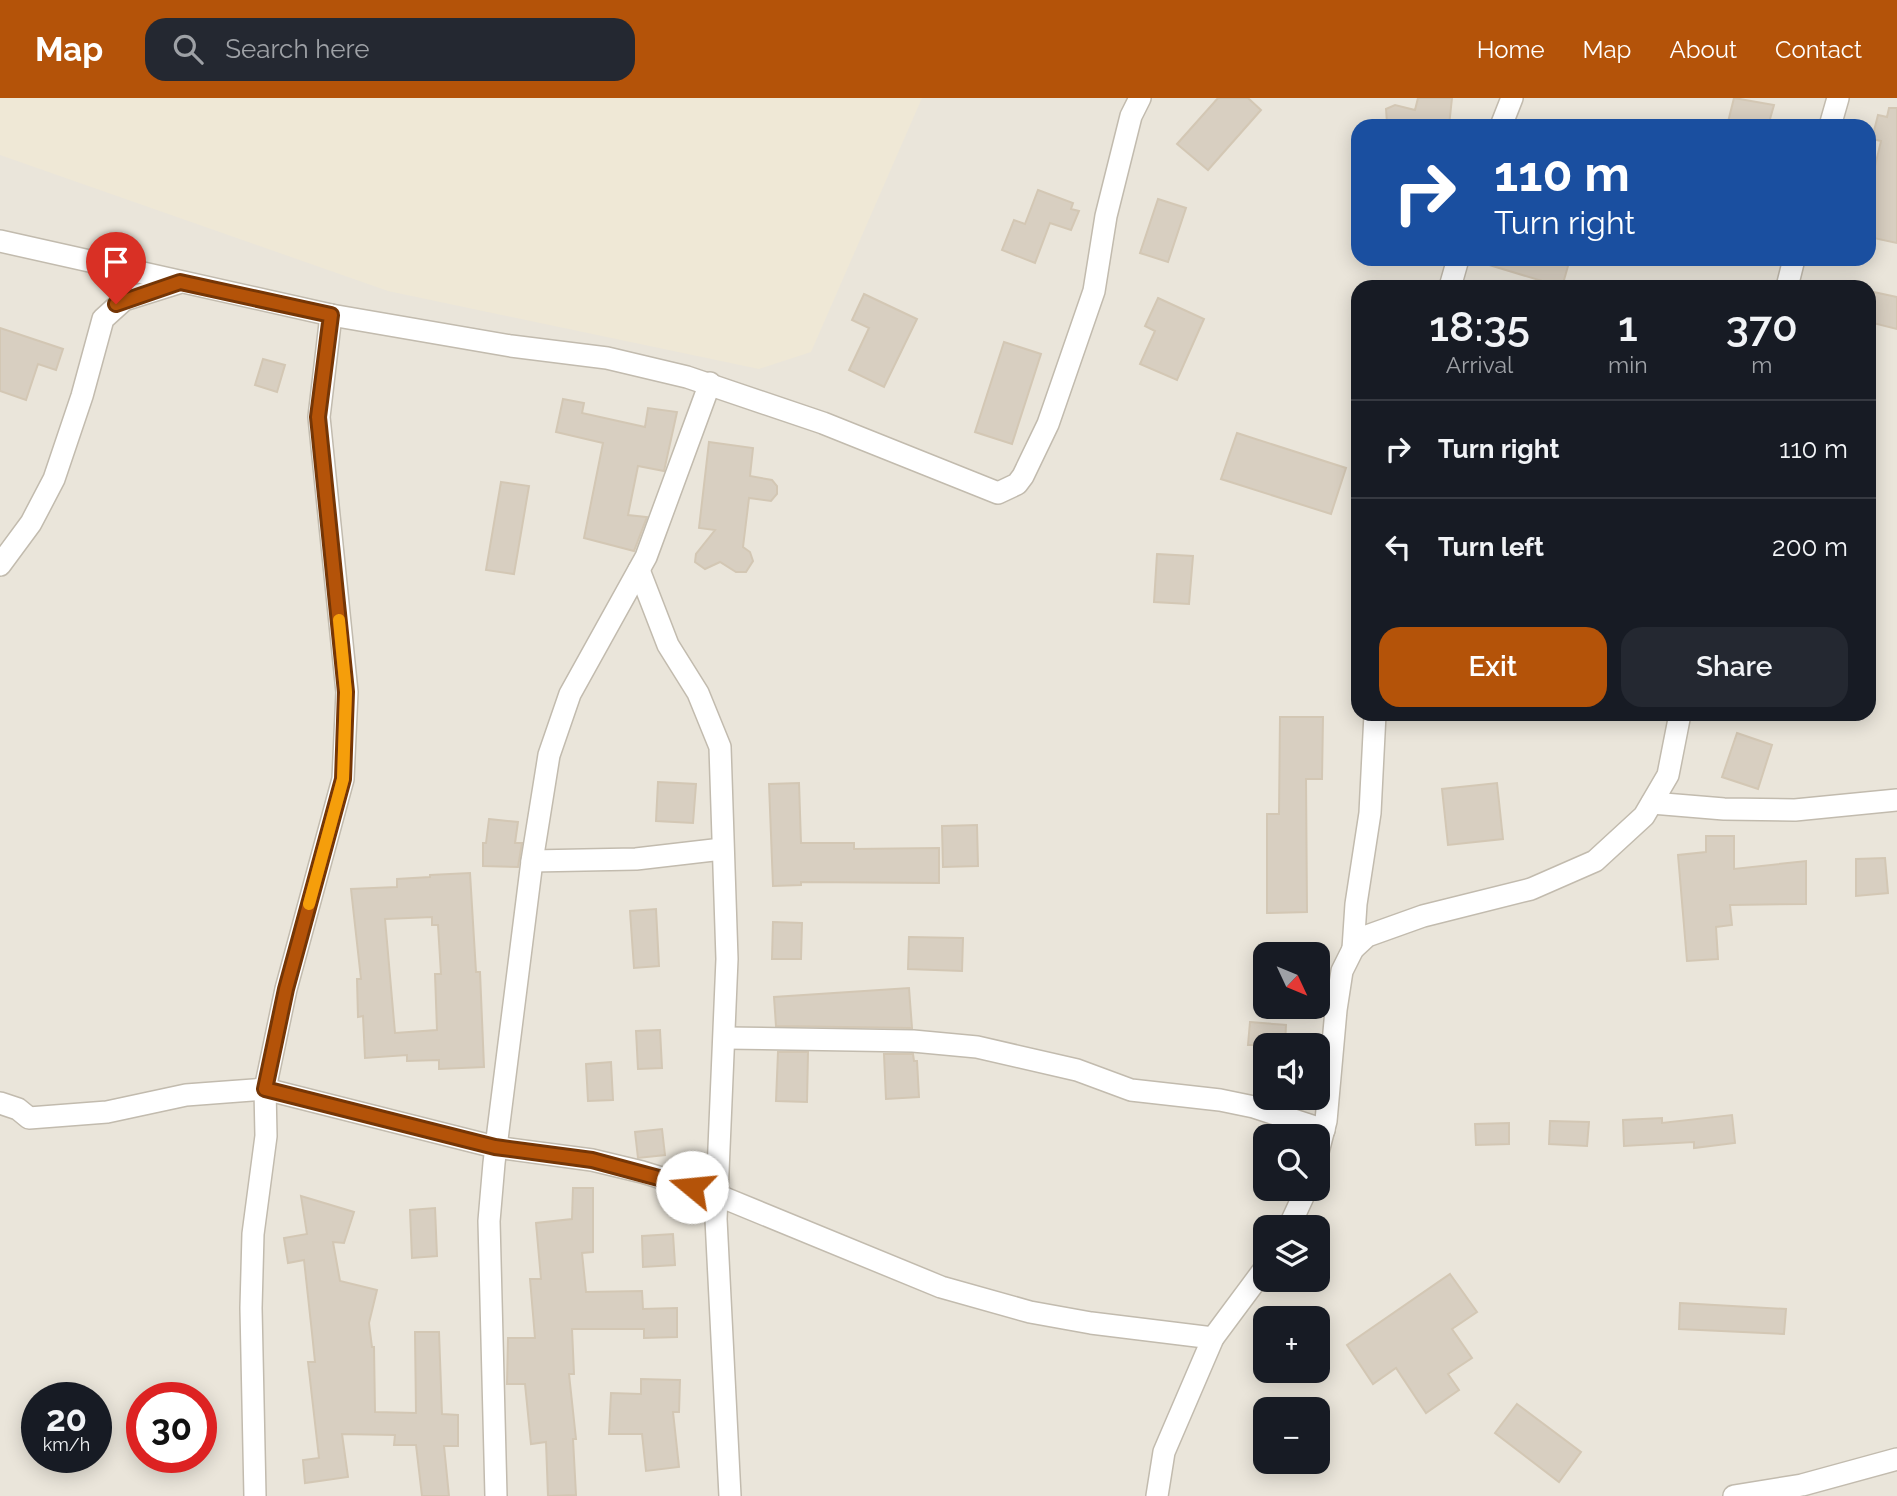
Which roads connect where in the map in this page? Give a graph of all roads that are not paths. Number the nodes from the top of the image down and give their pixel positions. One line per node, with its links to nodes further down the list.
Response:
1 (1140, 98): 9 (street)
2 (1512, 98): 4 (street)
3 (1838, 98): 5 (street)
4 (1504, 119)
5 (1832, 119)
6 (0, 241): 7 (street)
7 (180, 282): 8 (street); 10 (street)
8 (331, 315): 9 (street); 20 (street)
9 (710, 383): 11 (street)
10 (0, 565)
11 (639, 570): 16 (street); 17 (street)
12 (1375, 721): 18 (street)
13 (1679, 721): 15 (street)
14 (1897, 800): 15 (street)
15 (1652, 803): 18 (street)
16 (722, 849): 17 (street); 19 (street)
17 (532, 861): 24 (street)
18 (1353, 949): 23 (street)
19 (726, 1038): 22 (street); 25 (street)
20 (265, 1089): 21 (street); 24 (street); 29 (street)
21 (0, 1103)
22 (1306, 1124)
23 (1325, 1124)
24 (495, 1147): 25 (street); 30 (street)
25 (717, 1195): 27 (street); 31 (street)
26 (1253, 1284): 27 (street)
27 (1213, 1338): 32 (street)
28 (1897, 1459): 33 (street)
29 (255, 1496)
30 (496, 1496)
31 (730, 1496)
32 (1157, 1496)
33 (1734, 1496)

